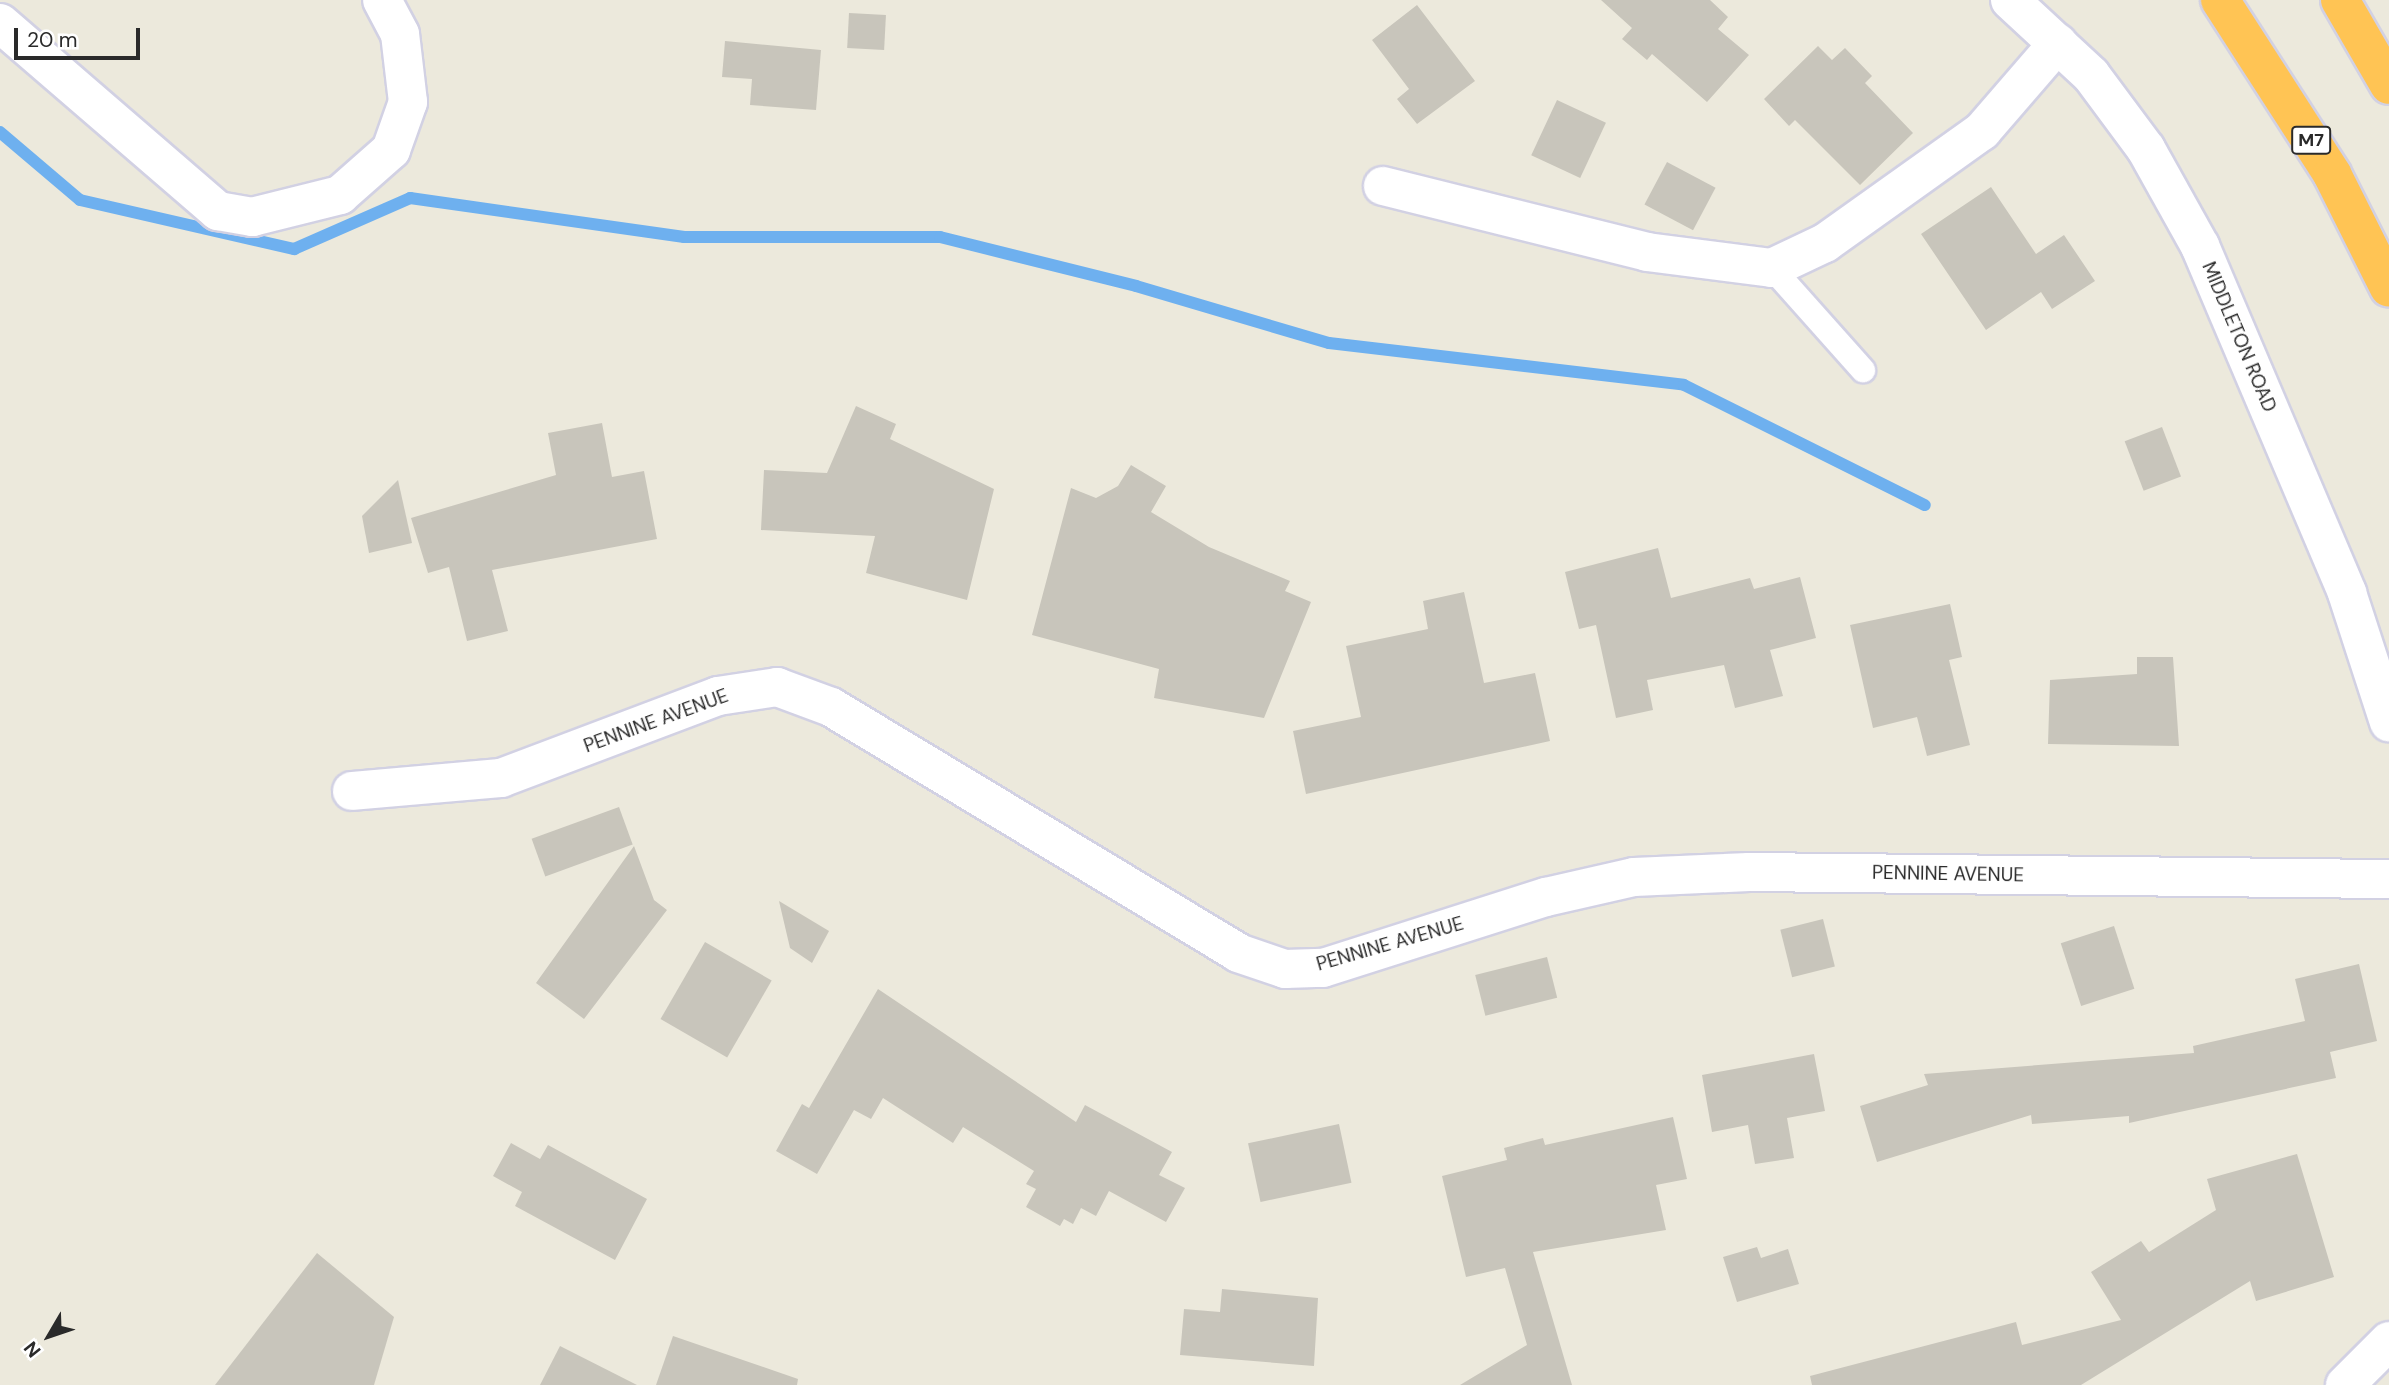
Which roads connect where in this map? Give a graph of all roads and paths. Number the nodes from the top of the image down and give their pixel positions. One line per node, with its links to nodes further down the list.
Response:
1 (382, 0): 5 (street)
2 (2010, 0): 6 (street, MIDDLETON ROAD)
3 (2220, 0): 10 (highway, M7)
4 (2340, 0): 7 (highway)
5 (0, 23)
6 (2058, 44): 9 (street); 12 (street, MIDDLETON ROAD)
7 (2389, 85)
8 (1383, 186): 9 (street)
9 (1772, 268): 11 (lane)
10 (2389, 288)
11 (1863, 370)
12 (2389, 722)
13 (352, 791): 14 (street, PENNINE AVENUE)
14 (2389, 878)
15 (2389, 1341): 16 (street)
16 (2345, 1385)

